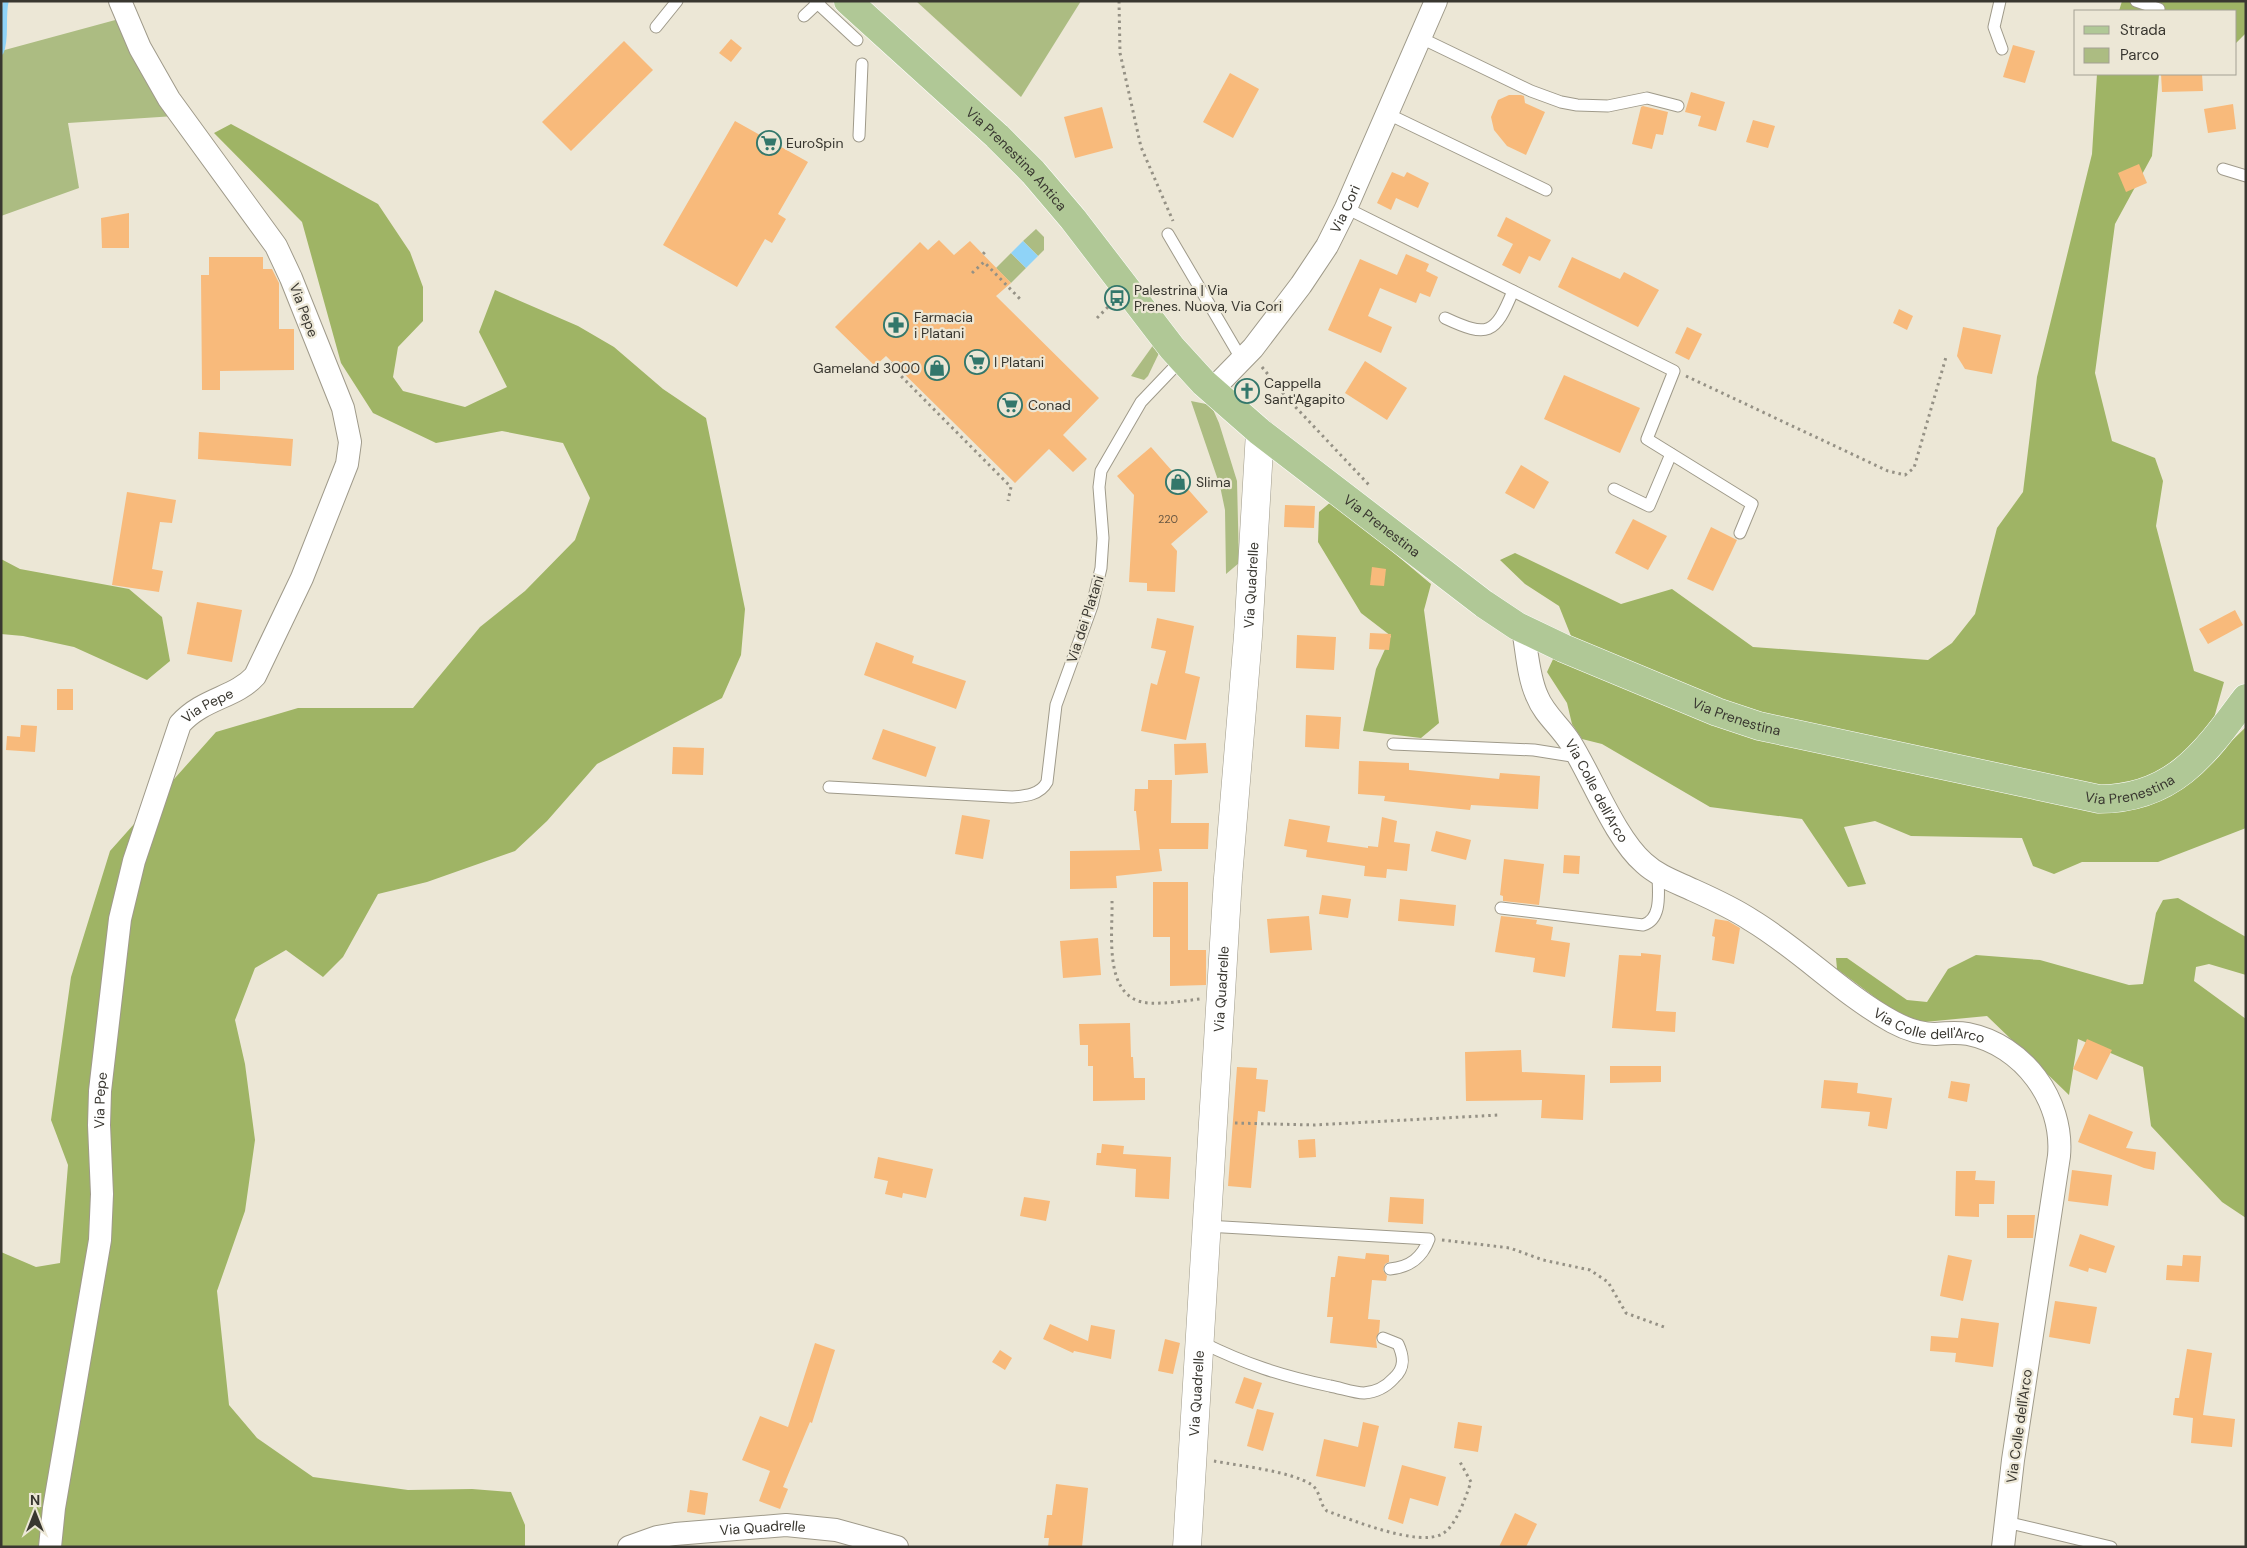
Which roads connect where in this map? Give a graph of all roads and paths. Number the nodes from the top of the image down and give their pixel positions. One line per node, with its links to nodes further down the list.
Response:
1 (120, 1): 62 (street, Via Pepe)
2 (677, 1): 11 (lane)
3 (848, 1): 32 (main road, Via Prenestina Antica)
4 (1119, 1): 23 (path)
5 (1436, 1): 12 (street, Via Cori)
6 (2000, 1): 14 (lane)
7 (2136, 1): 9 (lane)
8 (817, 2): 10 (lane); 13 (lane)
9 (2159, 8)
10 (804, 16)
11 (656, 27)
12 (1421, 38): 16 (lane); 17 (street, Via Cori)
13 (856, 40)
14 (2002, 49)
15 (862, 64): 18 (lane)
16 (1678, 106)
17 (1388, 114): 21 (lane); 22 (street, Via Cori)
18 (859, 136)
19 (2223, 169): 20 (lane)
20 (2246, 176)
21 (1546, 190)
22 (1346, 208): 25 (lane); 30 (street, Via Cori)
23 (1171, 229): 30 (lane)
24 (972, 273): 26 (path)
25 (1513, 291): 29 (lane); 34 (lane)
26 (1022, 301)
27 (1113, 302): 28 (path)
28 (1097, 318)
29 (1445, 318)
30 (1246, 356): 35 (street, Via Cori); 39 (path)
31 (1946, 357): 34 (path)
32 (1182, 359): 35 (main road, Via Prenestina Antica); 46 (lane, Via dei Platani)
33 (893, 363): 40 (path)
34 (1674, 371): 37 (lane)
35 (1212, 390): 36 (main road, Via Prenestina)
36 (1260, 432): 42 (main road, Via Prenestina); 50 (street, Via Quadrelle)
37 (1671, 454): 38 (lane); 41 (lane)
38 (1614, 488)
39 (1373, 489)
40 (1008, 501)
41 (1740, 533)
42 (1523, 629): 43 (main road, Via Prenestina); 45 (street, Via Colle dell'Arco)
43 (2246, 698)
44 (1393, 744): 45 (lane)
45 (1578, 757): 47 (street, Via Colle dell'Arco)
46 (828, 787)
47 (1658, 874): 49 (lane); 61 (street, Via Colle dell'Arco)
48 (1112, 901): 50 (path)
49 (1501, 908)
50 (1221, 998): 52 (street, Via Quadrelle)
51 (1499, 1115): 52 (path)
52 (1213, 1121): 53 (street, Via Quadrelle)
53 (1206, 1226): 54 (lane); 58 (street, Via Quadrelle)
54 (1429, 1239): 55 (lane); 56 (path)
55 (1390, 1269)
56 (1664, 1327)
57 (1383, 1338): 58 (lane)
58 (1199, 1341): 59 (street, Via Quadrelle)
59 (1192, 1457): 60 (path); 65 (street, Via Quadrelle)
60 (1460, 1462)
61 (2006, 1522): 66 (street, Via Colle dell'Arco); 67 (lane)
62 (50, 1547)
63 (629, 1547): 64 (street, Via Quadrelle)
64 (897, 1547)
65 (1187, 1547)
66 (2003, 1547)
67 (2111, 1547)

